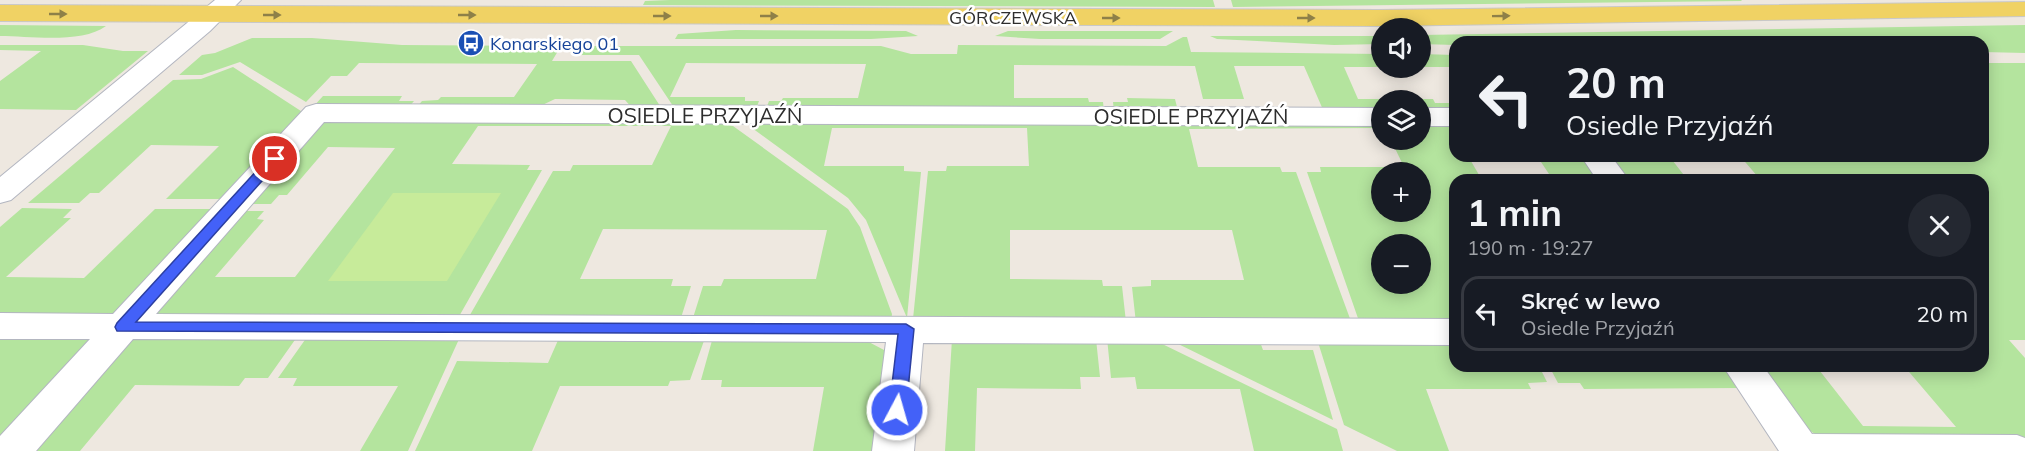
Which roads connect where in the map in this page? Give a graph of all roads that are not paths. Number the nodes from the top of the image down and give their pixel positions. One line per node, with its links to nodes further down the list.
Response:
1 (221, 8): 2 (main road, GÓRCZEWSKA, one-way to 2); 3 (main road, GÓRCZEWSKA, one-way to 1); 7 (street)
2 (2025, 9)
3 (0, 13)
4 (1371, 117): 9 (street, OSIEDLE PRZYJAŹŃ)
5 (1431, 117): 6 (street)
6 (1449, 117)
7 (0, 193)
8 (0, 326): 9 (street)
9 (123, 327): 10 (street); 13 (street, OSIEDLE PRZYJAŹŃ)
10 (906, 329): 11 (street); 14 (street)
11 (1449, 332)
12 (1746, 372): 15 (street)
13 (11, 451)
14 (893, 451)
15 (2017, 451)

